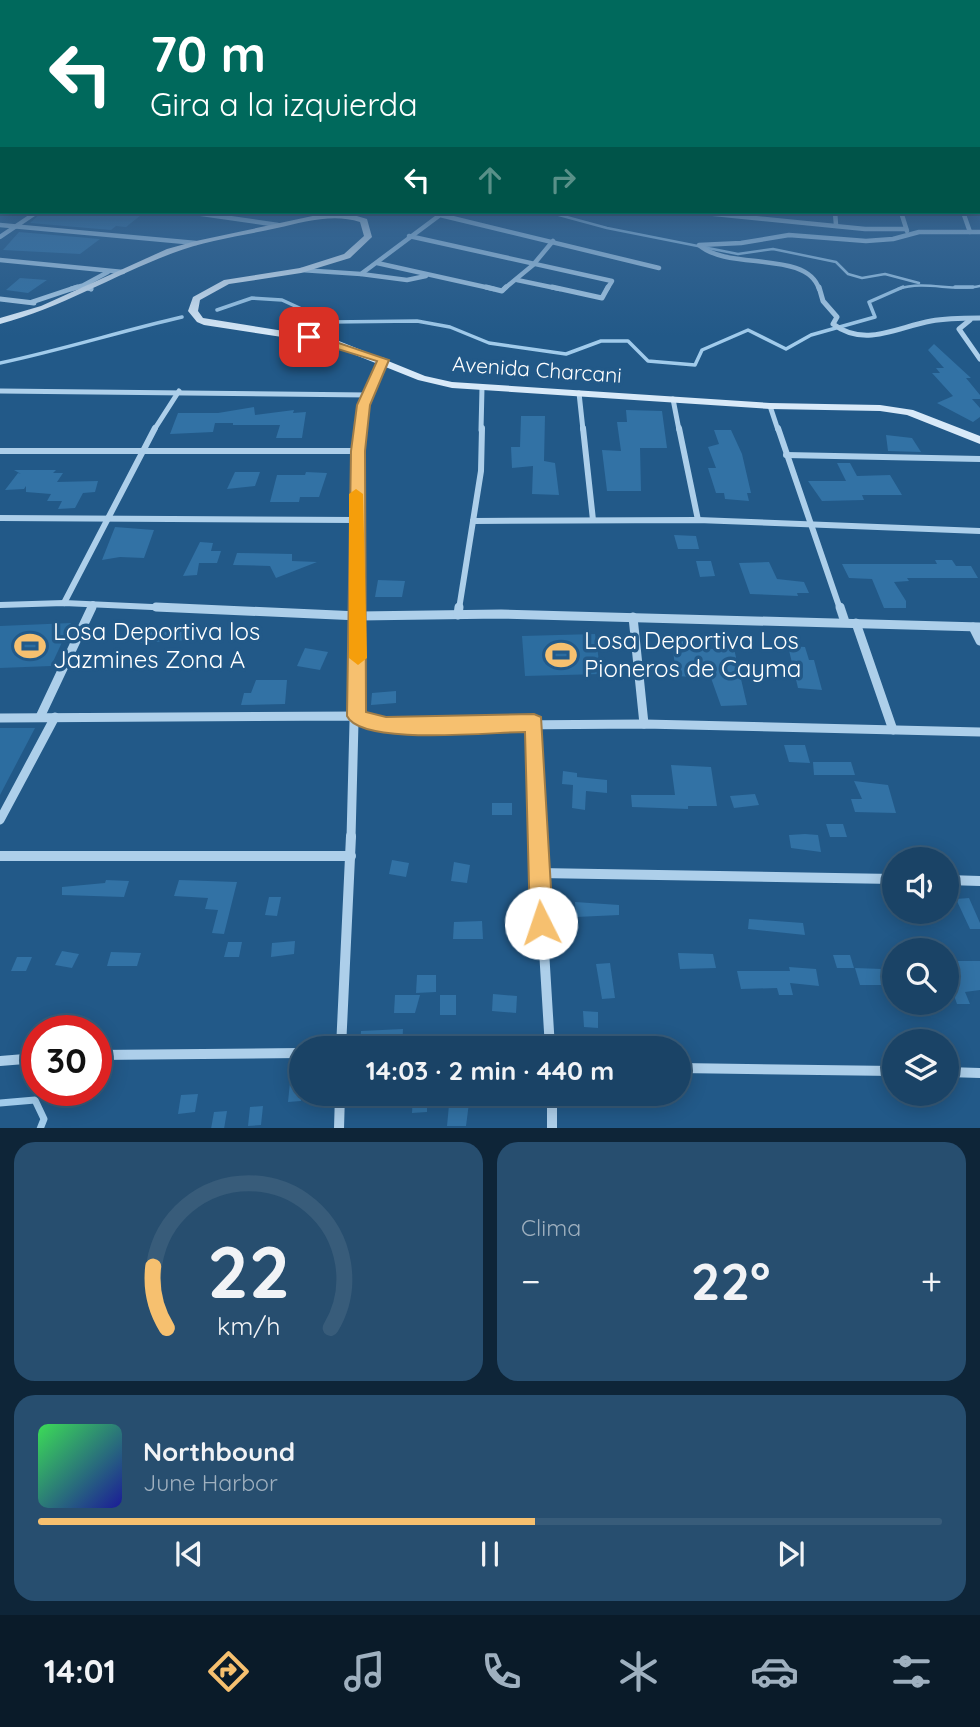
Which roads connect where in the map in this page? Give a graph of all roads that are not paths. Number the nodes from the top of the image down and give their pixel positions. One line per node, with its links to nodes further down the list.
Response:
1 (64, 231): 12 (street)
2 (252, 231): 12 (main road)
3 (366, 231): 17 (main road, Avenida Charcani)
4 (417, 231): 10 (street)
5 (508, 231): 11 (street)
6 (889, 231): 7 (street)
7 (908, 232): 8 (street); 28 (street)
8 (970, 232): 9 (street)
9 (980, 232)
10 (409, 236): 14 (street); 15 (street)
11 (553, 241): 15 (street); 16 (street)
12 (196, 243): 19 (main road)
13 (0, 260): 18 (street)
14 (377, 263): 20 (street); 21 (street)
15 (533, 265): 22 (street); 22 (street)
16 (659, 268)
17 (301, 270): 20 (street); 32 (main road, Avenida Charcani)
18 (110, 271): 19 (street); 23 (street)
19 (123, 272): 24 (main road)
20 (361, 274): 21 (street)
21 (431, 275): 22 (street)
22 (517, 280)
23 (81, 286): 24 (street); 26 (street)
24 (91, 289): 27 (main road)
25 (0, 299): 26 (street)
26 (32, 302): 27 (street)
27 (44, 309): 30 (main road)
28 (973, 318): 29 (street); 31 (street)
29 (980, 318)
30 (0, 321)
31 (980, 359)
32 (383, 360): 33 (main road, Avenida Charcani); 37 (street)
33 (482, 388): 36 (main road, Avenida Charcani); 51 (street)
34 (0, 391): 35 (street)
35 (178, 391): 37 (street); 41 (street)
36 (579, 393): 38 (main road, Avenida Charcani); 49 (street)
37 (367, 395): 43 (street)
38 (673, 399): 39 (main road, Avenida Charcani); 50 (street)
39 (770, 406): 40 (main road, Avenida Charcani); 44 (street)
40 (980, 440)
41 (141, 450): 42 (street); 43 (street); 47 (street)
42 (0, 451)
43 (358, 451): 48 (street)
44 (786, 455): 45 (street); 52 (street)
45 (980, 459)
46 (0, 519): 47 (street)
47 (105, 520): 48 (street); 54 (street)
48 (355, 520): 58 (street)
49 (593, 520): 50 (street); 51 (street)
50 (698, 520): 52 (street)
51 (473, 521): 57 (street)
52 (811, 523): 53 (street); 60 (street)
53 (980, 531)
54 (64, 603): 55 (street); 56 (street)
55 (93, 604): 58 (street); 65 (street)
56 (0, 605)
57 (458, 615): 58 (street); 59 (street)
58 (359, 616): 64 (street)
59 (632, 617): 60 (street); 69 (street)
60 (845, 622): 61 (street)
61 (856, 623): 62 (street); 70 (street)
62 (976, 627): 63 (street)
63 (980, 641)
64 (356, 716): 66 (street); 68 (street); 74 (street)
65 (40, 717): 66 (street); 67 (street)
66 (55, 717): 72 (street)
67 (0, 718)
68 (534, 723): 69 (street); 75 (street)
69 (644, 724): 70 (street)
70 (892, 730): 71 (street)
71 (980, 732)
72 (0, 820)
73 (0, 856): 74 (street)
74 (351, 856): 79 (street)
75 (538, 873): 76 (street); 80 (street)
76 (882, 879)
77 (959, 880): 78 (street)
78 (980, 881)
79 (342, 1036)
80 (549, 1036)
81 (289, 1053): 82 (street)
82 (112, 1055)
83 (21, 1059): 84 (street)
84 (0, 1061)
85 (691, 1068): 86 (street)
86 (882, 1071)
87 (959, 1072): 88 (street)
88 (980, 1073)
89 (340, 1106): 91 (street)
90 (552, 1106): 92 (street)
91 (339, 1128)
92 (552, 1128)

